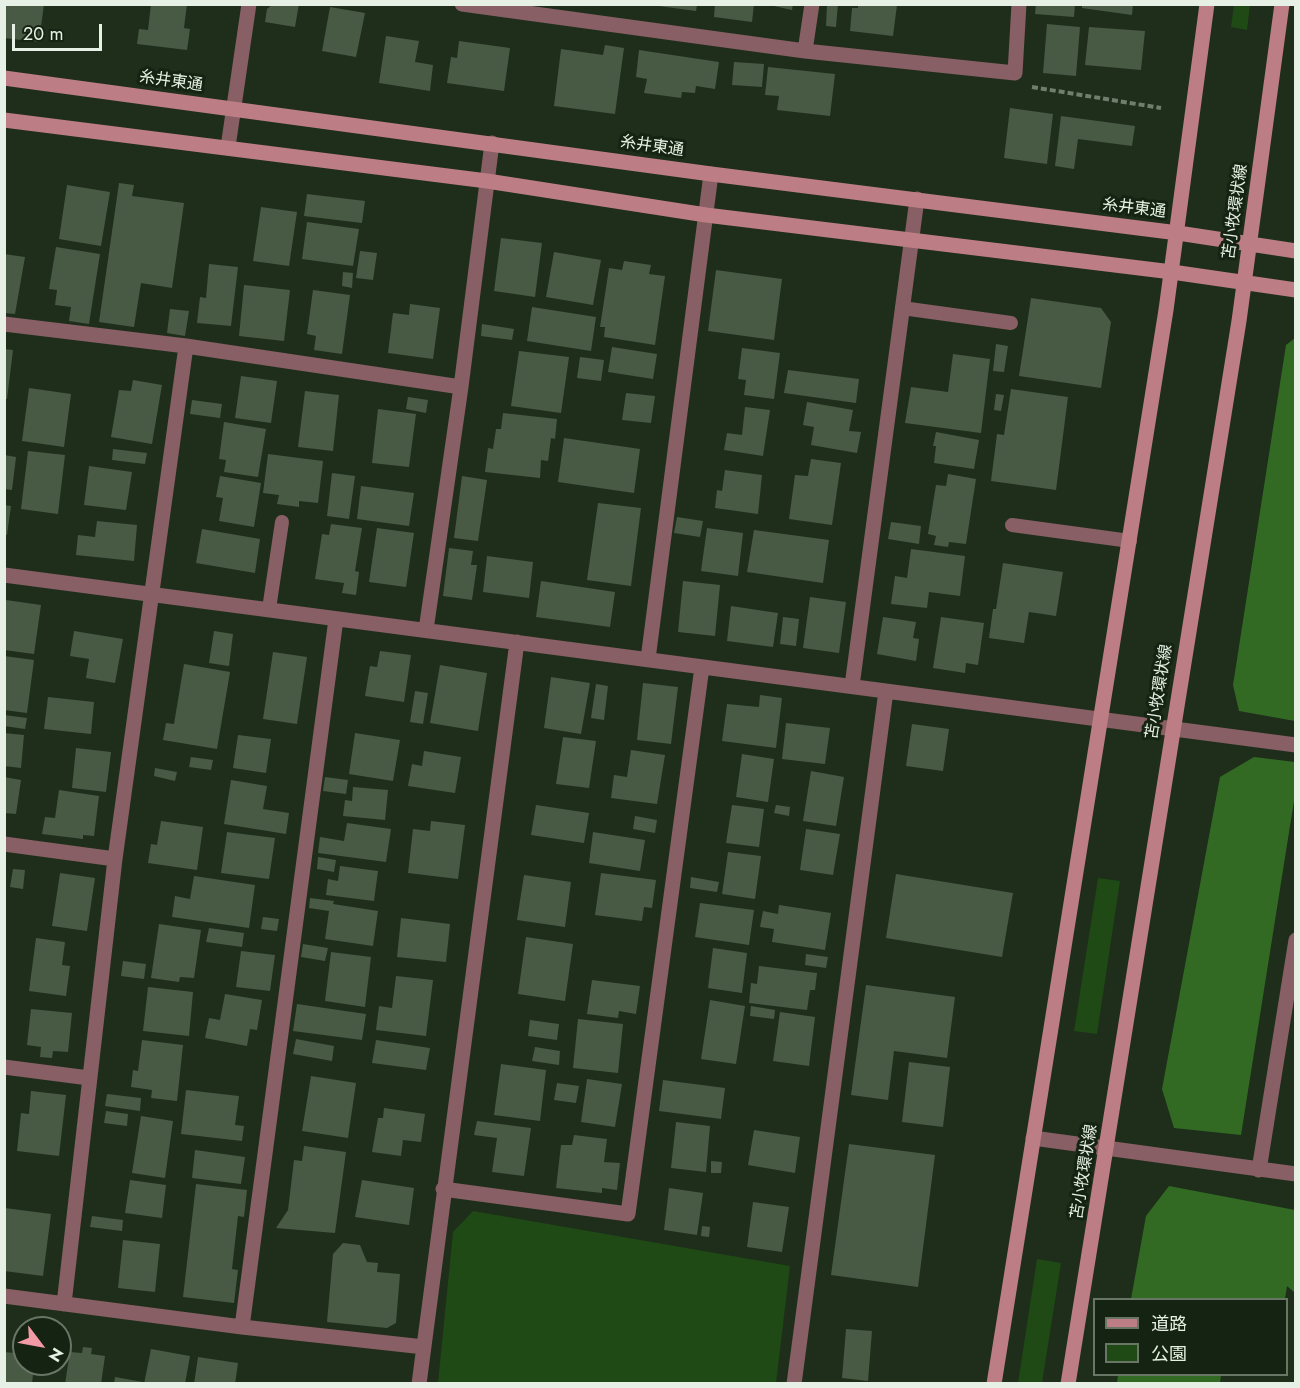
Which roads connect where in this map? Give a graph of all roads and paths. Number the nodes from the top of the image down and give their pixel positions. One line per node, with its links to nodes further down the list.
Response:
1 (249, 4): 11 (street)
2 (462, 4): 7 (street)
3 (812, 4): 7 (street)
4 (1019, 4): 8 (street)
5 (1207, 4): 19 (main road)
6 (1282, 4): 21 (main road, 苫小牧環状線)
7 (805, 51): 8 (street)
8 (1015, 73): 10 (path)
9 (4, 78): 11 (main road, 糸井東通)
10 (1161, 108)
11 (234, 109): 13 (main road, 糸井東通); 14 (street)
12 (4, 120): 14 (main road)
13 (492, 143): 15 (main road, 糸井東通); 16 (street)
14 (228, 147): 16 (main road)
15 (711, 174): 17 (main road, 糸井東通); 18 (street)
16 (487, 181): 18 (main road); 30 (street)
17 (916, 199): 19 (main road, 糸井東通); 20 (street)
18 (706, 215): 20 (main road); 40 (street)
19 (1178, 232): 21 (main road, 糸井東通); 23 (main road)
20 (912, 239): 23 (main road); 26 (street)
21 (1250, 245): 22 (main road, 糸井東通); 24 (main road, 苫小牧環状線)
22 (1296, 251)
23 (1172, 272): 24 (main road); 33 (main road)
24 (1244, 284): 25 (main road); 45 (main road, 苫小牧環状線)
25 (1296, 290)
26 (902, 308): 27 (lane); 42 (street)
27 (1011, 322)
28 (4, 324): 29 (street)
29 (186, 346): 30 (street); 35 (street)
30 (461, 387): 38 (street)
31 (282, 522): 36 (lane)
32 (1012, 525): 33 (lane)
33 (1130, 541): 44 (main road)
34 (4, 575): 35 (street)
35 (152, 594): 36 (street); 48 (street)
36 (269, 609): 37 (street)
37 (336, 619): 38 (street); 59 (street)
38 (426, 630): 39 (street)
39 (517, 642): 40 (street); 56 (street)
40 (648, 659): 41 (street)
41 (702, 667): 42 (street); 56 (street)
42 (852, 686): 43 (street)
43 (886, 691): 44 (street); 62 (street)
44 (1102, 719): 45 (street); 52 (main road)
45 (1173, 728): 46 (street); 53 (main road, 苫小牧環状線)
46 (1296, 745)
47 (4, 844): 48 (street)
48 (115, 859): 51 (street)
49 (1296, 940): 54 (street)
50 (4, 1067): 51 (street)
51 (89, 1078): 58 (street)
52 (1033, 1138): 53 (street); 63 (main road)
53 (1108, 1147): 54 (street); 64 (main road, 苫小牧環状線)
54 (1259, 1170): 55 (street)
55 (1296, 1174)
56 (443, 1189): 60 (street)
57 (4, 1296): 58 (street)
58 (63, 1304): 59 (street)
59 (242, 1327): 60 (street)
60 (424, 1347): 61 (street)
61 (419, 1383)
62 (794, 1383)
63 (994, 1383)
64 (1068, 1383)

